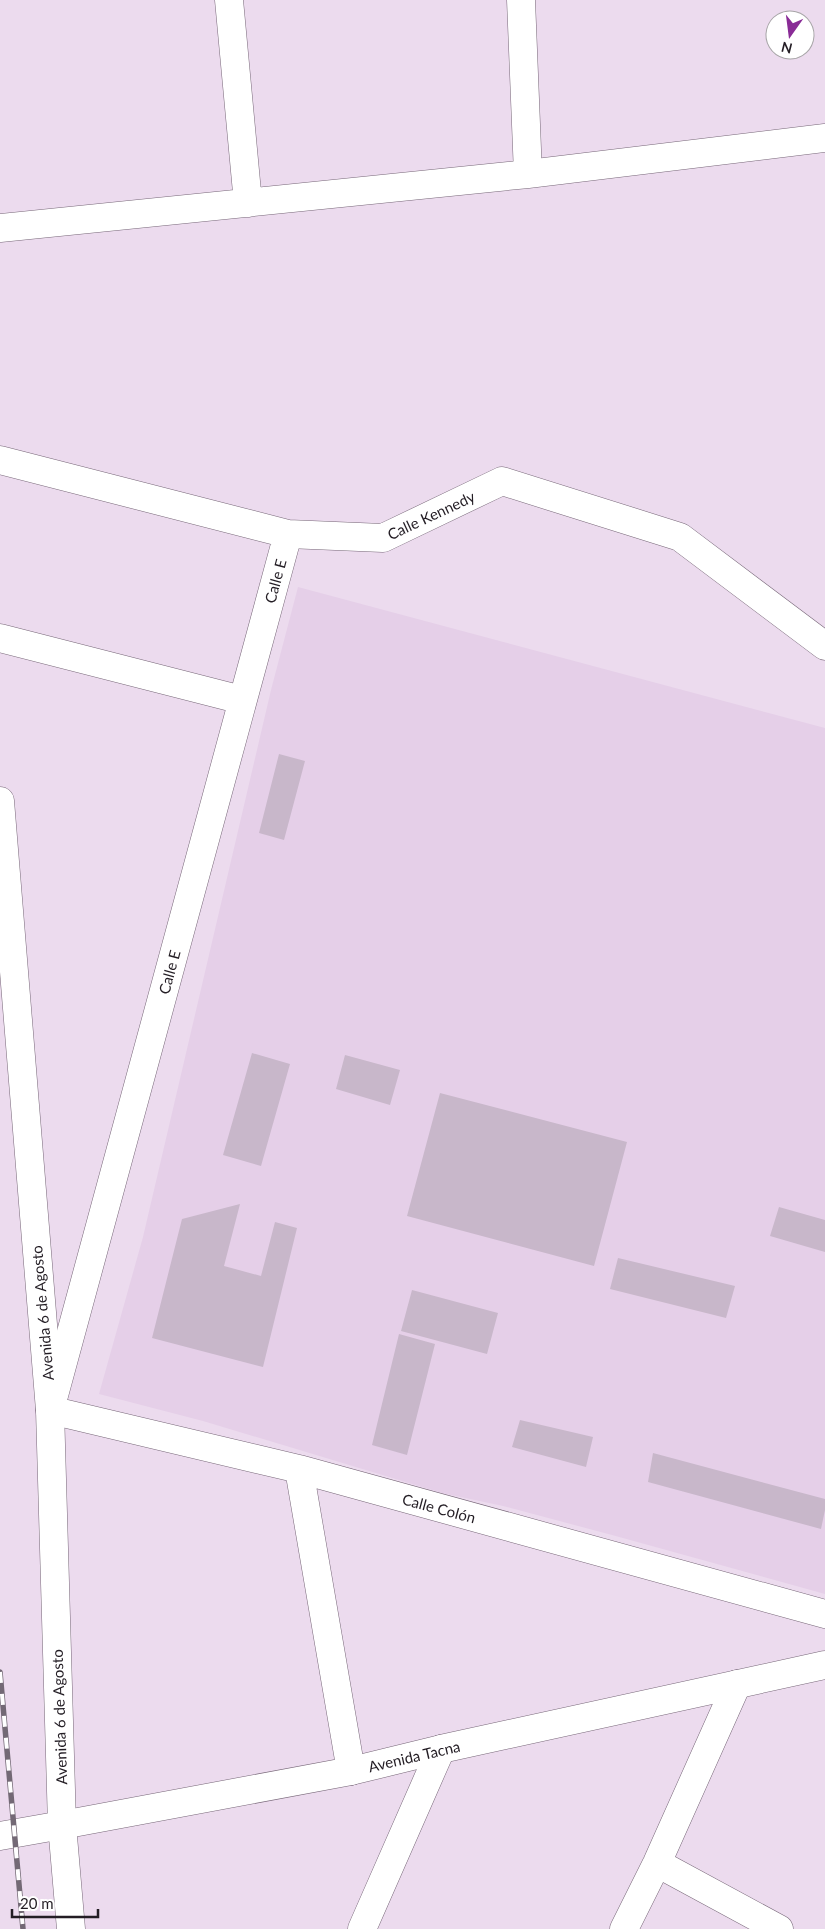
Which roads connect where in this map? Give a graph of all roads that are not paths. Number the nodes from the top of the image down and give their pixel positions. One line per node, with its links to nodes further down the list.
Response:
1 (229, 0): 5 (street)
2 (521, 0): 4 (street)
3 (825, 138): 4 (street)
4 (528, 174): 5 (street)
5 (248, 204): 6 (street)
6 (0, 228)
7 (0, 460): 8 (street, Calle Kennedy)
8 (288, 534): 10 (street, Calle Kennedy); 11 (street, Calle E)
9 (0, 638): 11 (street)
10 (825, 646)
11 (242, 700): 13 (street, Calle E)
12 (0, 801): 13 (street, Avenida 6 de Agosto)
13 (50, 1410): 14 (street, Calle Colón); 20 (street, Avenida 6 de Agosto)
14 (299, 1469): 15 (street, Calle Colón); 19 (street)
15 (825, 1614)
16 (825, 1665): 17 (street, Avenida Tacna)
17 (737, 1684): 18 (street, Avenida Tacna); 22 (street)
18 (441, 1749): 19 (street, Avenida Tacna); 24 (street)
19 (351, 1771): 20 (street, Avenida Tacna)
20 (62, 1825): 21 (street, Avenida Tacna); 23 (street, Avenida 6 de Agosto)
21 (0, 1836)
22 (657, 1863): 25 (street); 26 (street)
23 (71, 1929)
24 (362, 1929)
25 (624, 1929)
26 (779, 1929)

